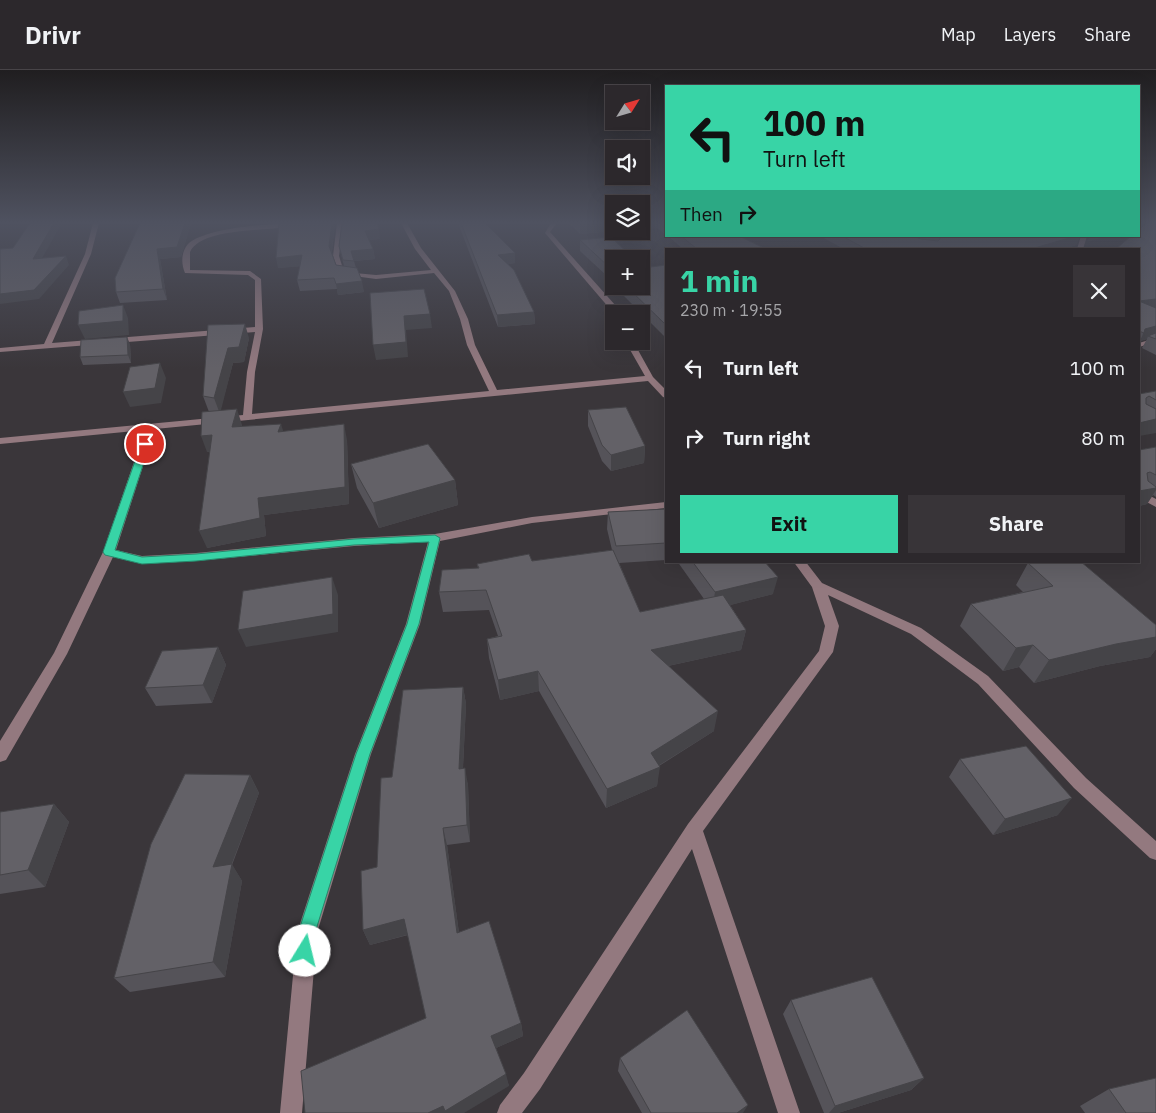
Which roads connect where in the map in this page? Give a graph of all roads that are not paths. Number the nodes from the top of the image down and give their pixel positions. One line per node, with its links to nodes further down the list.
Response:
1 (437, 271): 15 (street)
2 (80, 272): 10 (street)
3 (187, 272): 8 (street)
4 (341, 272): 5 (street)
5 (429, 272)
6 (582, 272): 7 (street)
7 (611, 305)
8 (259, 330): 10 (street); 17 (street)
9 (1156, 340): 11 (street)
10 (47, 345): 12 (street)
11 (1140, 345)
12 (0, 350)
13 (634, 350): 14 (street)
14 (650, 378): 15 (street); 16 (street)
15 (495, 394): 17 (street)
16 (665, 394)
17 (247, 417): 18 (street)
18 (151, 426): 19 (street); 24 (street)
19 (0, 441)
20 (1140, 494): 21 (street)
21 (1156, 504)
22 (665, 505): 23 (street)
23 (435, 538): 24 (street); 30 (street)
24 (109, 552): 27 (street)
25 (801, 563): 26 (street)
26 (818, 586): 28 (street); 29 (street)
27 (0, 754)
28 (694, 830): 31 (street); 32 (street)
29 (1156, 852)
30 (291, 1113)
31 (508, 1113)
32 (789, 1113)

